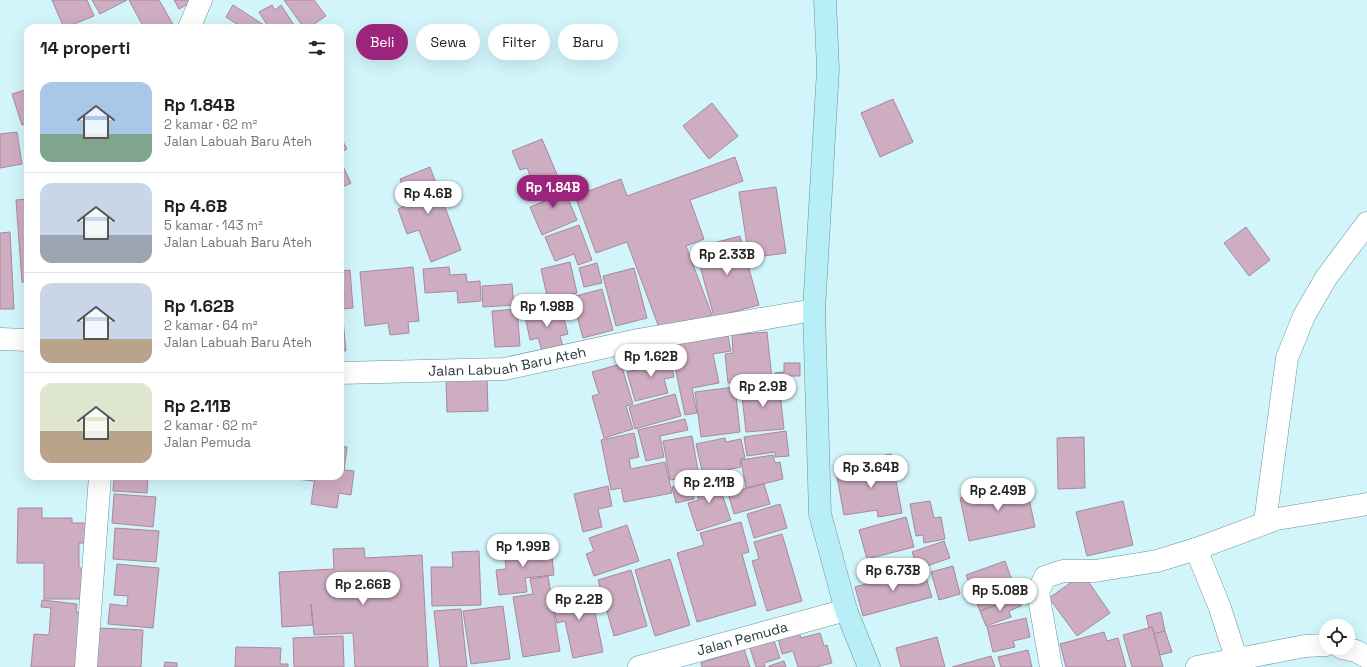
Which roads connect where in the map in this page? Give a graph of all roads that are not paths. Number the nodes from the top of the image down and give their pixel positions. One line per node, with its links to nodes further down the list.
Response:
1 (201, 0): 3 (street)
2 (825, 0): 5 (main road)
3 (191, 24)
4 (1367, 224): 11 (street)
5 (814, 310): 8 (street, Jalan Labuah Baru Ateh); 13 (main road)
6 (0, 339): 7 (street)
7 (24, 340)
8 (344, 373)
9 (100, 480): 18 (street)
10 (1367, 504): 11 (street)
11 (1279, 520): 12 (street)
12 (1196, 549): 17 (street); 21 (street)
13 (846, 610): 19 (street, Jalan Pemuda); 20 (main road)
14 (1319, 647): 17 (street)
15 (1355, 651): 16 (street)
16 (1367, 657)
17 (1238, 663): 22 (street)
18 (86, 667)
19 (639, 667)
20 (869, 667)
21 (1051, 667)
22 (1198, 667)

